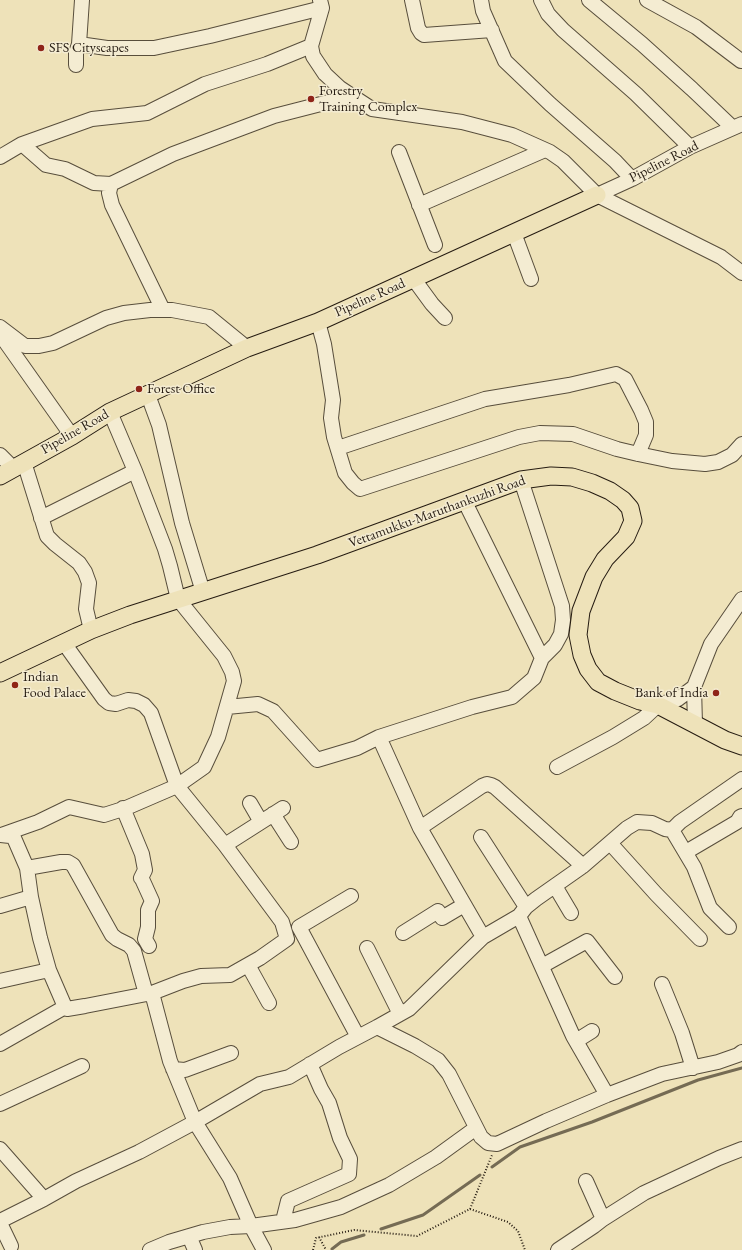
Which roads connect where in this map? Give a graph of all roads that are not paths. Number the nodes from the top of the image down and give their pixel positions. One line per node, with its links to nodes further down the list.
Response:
1 (82, 0): 9 (street)
2 (412, 0): 8 (street)
3 (481, 0): 8 (street)
4 (541, 0): 16 (street)
5 (589, 0): 14 (street)
6 (647, 0): 11 (street)
7 (321, 4): 9 (street); 10 (street)
8 (492, 30): 20 (street)
9 (79, 44): 12 (street)
10 (311, 46): 13 (street); 15 (street)
11 (741, 61)
12 (76, 65)
13 (352, 96): 17 (street); 21 (street)
14 (737, 126): 16 (street, Pipeline Road)
15 (22, 144): 19 (street); 21 (street)
16 (690, 147): 20 (street, Pipeline Road)
17 (545, 150): 22 (street); 23 (street)
18 (399, 152): 23 (street)
19 (0, 157)
20 (632, 179): 22 (street, Pipeline Road)
21 (111, 184): 29 (street)
22 (597, 195): 24 (main road, Pipeline Road); 26 (street)
23 (419, 205): 25 (street)
24 (514, 232): 27 (main road, Pipeline Road); 28 (street)
25 (435, 245)
26 (742, 273)
27 (413, 278): 30 (street); 31 (main road, Pipeline Road)
28 (531, 279)
29 (163, 310): 32 (street); 34 (street)
30 (445, 318)
31 (318, 322): 34 (main road, Pipeline Road); 39 (street)
32 (0, 327)
33 (0, 334): 37 (street)
34 (247, 348): 35 (main road, Pipeline Road)
35 (148, 395): 36 (main road, Pipeline Road); 47 (street)
36 (110, 412): 37 (main road, Pipeline Road); 43 (street)
37 (72, 436): 42 (main road, Pipeline Road)
38 (742, 444): 40 (street)
39 (338, 448): 40 (street); 40 (street)
40 (638, 454)
41 (0, 455): 42 (street)
42 (12, 469): 46 (street)
43 (135, 471): 46 (street); 49 (street)
44 (521, 480): 45 (main road, Vettamukku-Maruthankuzhi Road); 52 (street); 55 (main road, Vettamukku-Maruthankuzhi Road)
45 (464, 500): 47 (main road, Vettamukku-Maruthankuzhi Road); 52 (street)
46 (41, 518): 50 (street)
47 (202, 592): 49 (main road, Vettamukku-Maruthankuzhi Road)
48 (742, 599): 54 (street)
49 (178, 600): 50 (main road, Vettamukku-Maruthankuzhi Road); 56 (street)
50 (91, 630): 51 (main road, Vettamukku-Maruthankuzhi Road)
51 (64, 643): 53 (main road, Vettamukku-Maruthankuzhi Road); 62 (street)
52 (542, 658): 58 (street)
53 (0, 673)
54 (694, 687): 55 (street); 57 (street)
55 (658, 705): 57 (main road, Vettamukku-Maruthankuzhi Road); 60 (street)
56 (227, 707): 58 (street); 62 (street)
57 (695, 724): 59 (main road, Vettamukku-Maruthankuzhi Road)
58 (379, 737): 67 (street)
59 (742, 746)
60 (557, 767)
61 (742, 779): 68 (street)
62 (177, 786): 64 (street); 73 (street)
63 (250, 804): 66 (street)
64 (123, 808): 69 (street); 88 (street)
65 (742, 816): 74 (street)
66 (261, 822): 71 (street); 73 (street)
67 (420, 828): 75 (street); 80 (street)
68 (672, 830): 72 (street); 74 (street)
69 (2, 835): 76 (street)
70 (481, 837): 82 (street)
71 (291, 842)
72 (610, 843): 75 (street); 87 (street)
73 (225, 845): 90 (street)
74 (686, 852): 84 (street)
75 (583, 866): 77 (street)
76 (27, 868): 79 (street); 96 (street)
77 (555, 886): 82 (street); 83 (street)
78 (351, 896): 102 (street)
79 (31, 897): 81 (street); 92 (street)
80 (464, 905): 85 (street); 86 (street)
81 (0, 906)
82 (523, 912): 86 (street); 91 (street)
83 (571, 913)
84 (729, 927)
85 (403, 933)
86 (483, 938): 99 (street)
87 (700, 939)
88 (149, 946)
89 (367, 948): 99 (street)
90 (248, 965): 96 (street); 97 (street)
91 (542, 966): 93 (street); 103 (street)
92 (49, 970): 94 (street); 98 (street)
93 (615, 977)
94 (0, 981)
95 (662, 984): 109 (street)
96 (149, 994): 98 (street); 110 (street)
97 (269, 1003)
98 (64, 1007): 104 (street)
99 (400, 1014): 100 (street)
100 (377, 1027): 102 (street); 114 (street)
101 (592, 1031): 103 (street)
102 (358, 1037): 107 (street)
103 (576, 1041): 111 (street)
104 (0, 1044)
105 (742, 1052): 109 (street)
106 (231, 1053): 110 (street)
107 (310, 1064): 113 (street); 120 (street)
108 (82, 1066): 112 (street)
109 (693, 1068): 111 (street)
110 (173, 1069): 113 (street)
111 (606, 1095): 114 (street)
112 (0, 1104)
113 (195, 1122): 118 (street); 122 (street)
114 (476, 1128): 120 (street)
115 (0, 1149): 118 (street)
116 (742, 1149): 119 (street)
117 (586, 1180): 119 (street)
118 (44, 1200): 121 (street)
119 (603, 1219): 128 (street)
120 (283, 1221): 122 (street)
121 (0, 1222): 124 (street)
122 (251, 1226): 123 (street); 127 (street)
123 (189, 1236): 125 (street); 126 (street)
124 (11, 1246)
125 (150, 1250)
126 (195, 1250)
127 (264, 1250)
128 (558, 1250)

